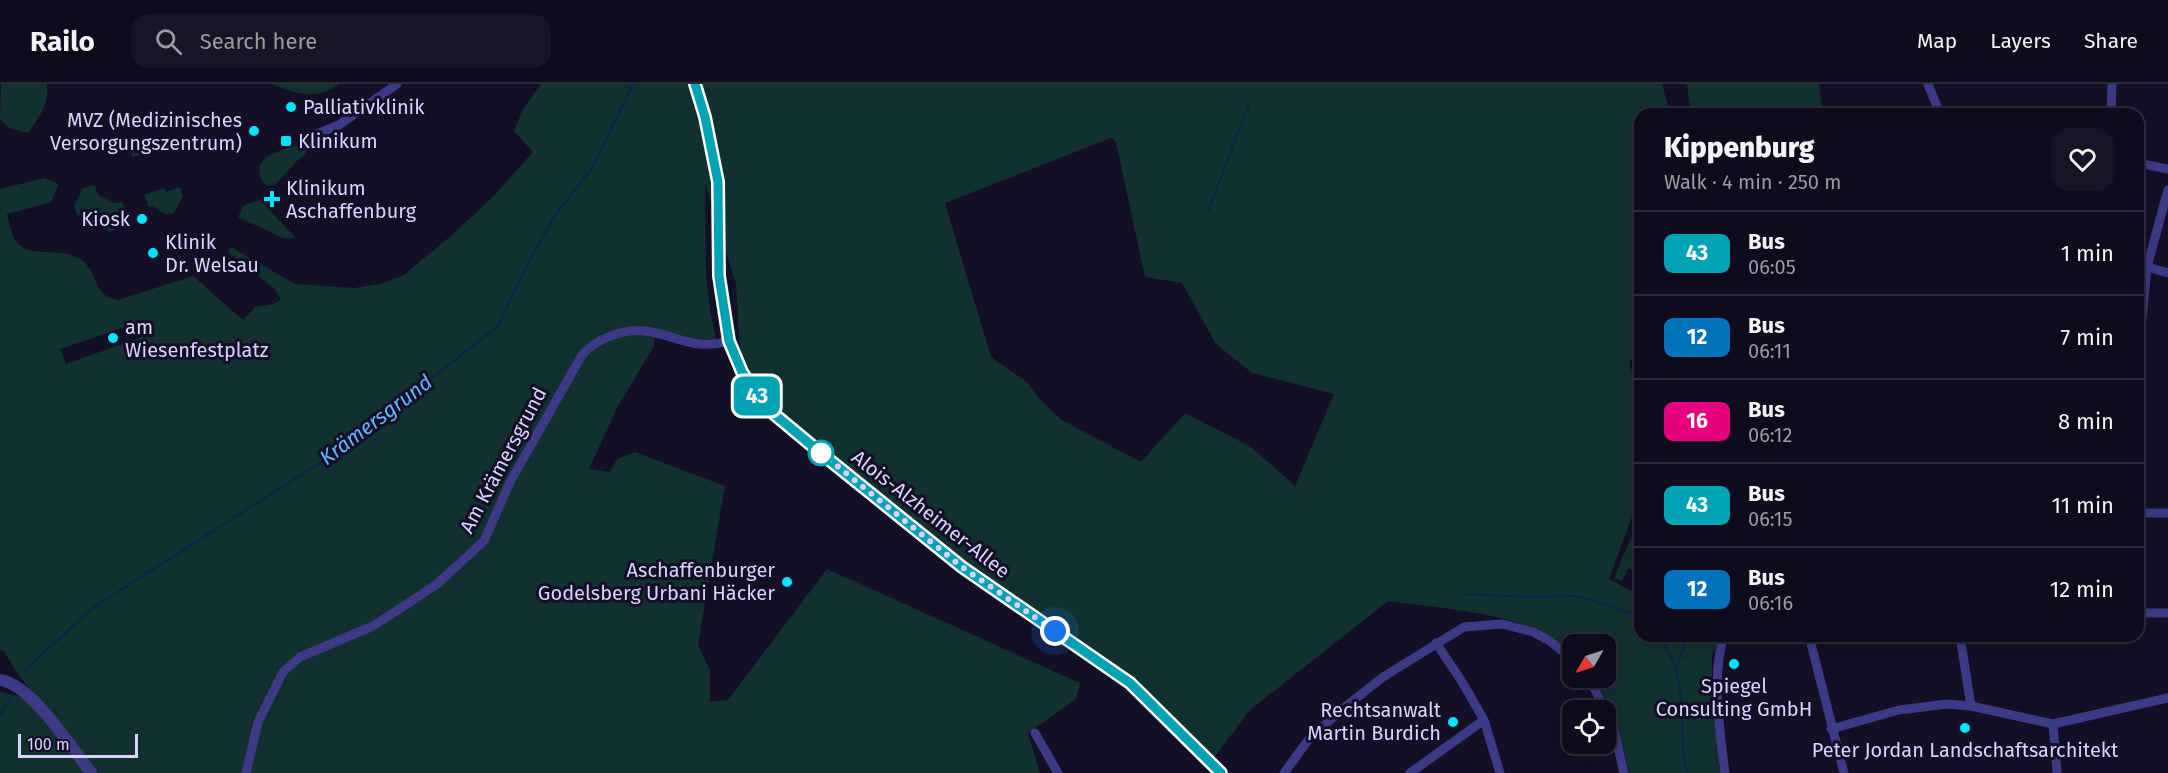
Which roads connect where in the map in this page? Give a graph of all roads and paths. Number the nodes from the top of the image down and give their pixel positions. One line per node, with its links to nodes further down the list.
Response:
1 (397, 84): 7 (street)
2 (695, 84): 14 (street, Alois-Alzheimer-Allee)
3 (1928, 84): 5 (street)
4 (2112, 84): 6 (street)
5 (1938, 108)
6 (2111, 108)
7 (309, 138)
8 (2144, 164): 9 (street)
9 (2168, 169)
10 (2168, 189): 11 (street)
11 (2148, 267): 12 (street); 13 (street)
12 (2168, 273)
13 (2144, 304)
14 (729, 341): 33 (street, Am Krämersgrund); 35 (street, Alois-Alzheimer-Allee)
15 (2144, 513): 16 (street)
16 (2168, 513)
17 (2144, 613): 18 (street)
18 (2168, 613)
19 (1722, 642): 40 (street)
20 (1810, 642): 30 (street)
21 (1961, 642): 27 (street)
22 (1436, 643): 23 (street); 28 (street); 36 (street)
23 (1562, 651)
24 (0, 680): 32 (street)
25 (1594, 688): 39 (street)
26 (2168, 698): 29 (street)
27 (1971, 706): 29 (street); 30 (street)
28 (1484, 720): 37 (street); 38 (street)
29 (2053, 724): 42 (street)
30 (1831, 729): 41 (street)
31 (1035, 733): 34 (street)
32 (91, 773)
33 (246, 773)
34 (1058, 773)
35 (1221, 773)
36 (1284, 773)
37 (1410, 773)
38 (1500, 773)
39 (1624, 773)
40 (1725, 773)
41 (1844, 773)
42 (2057, 773)

